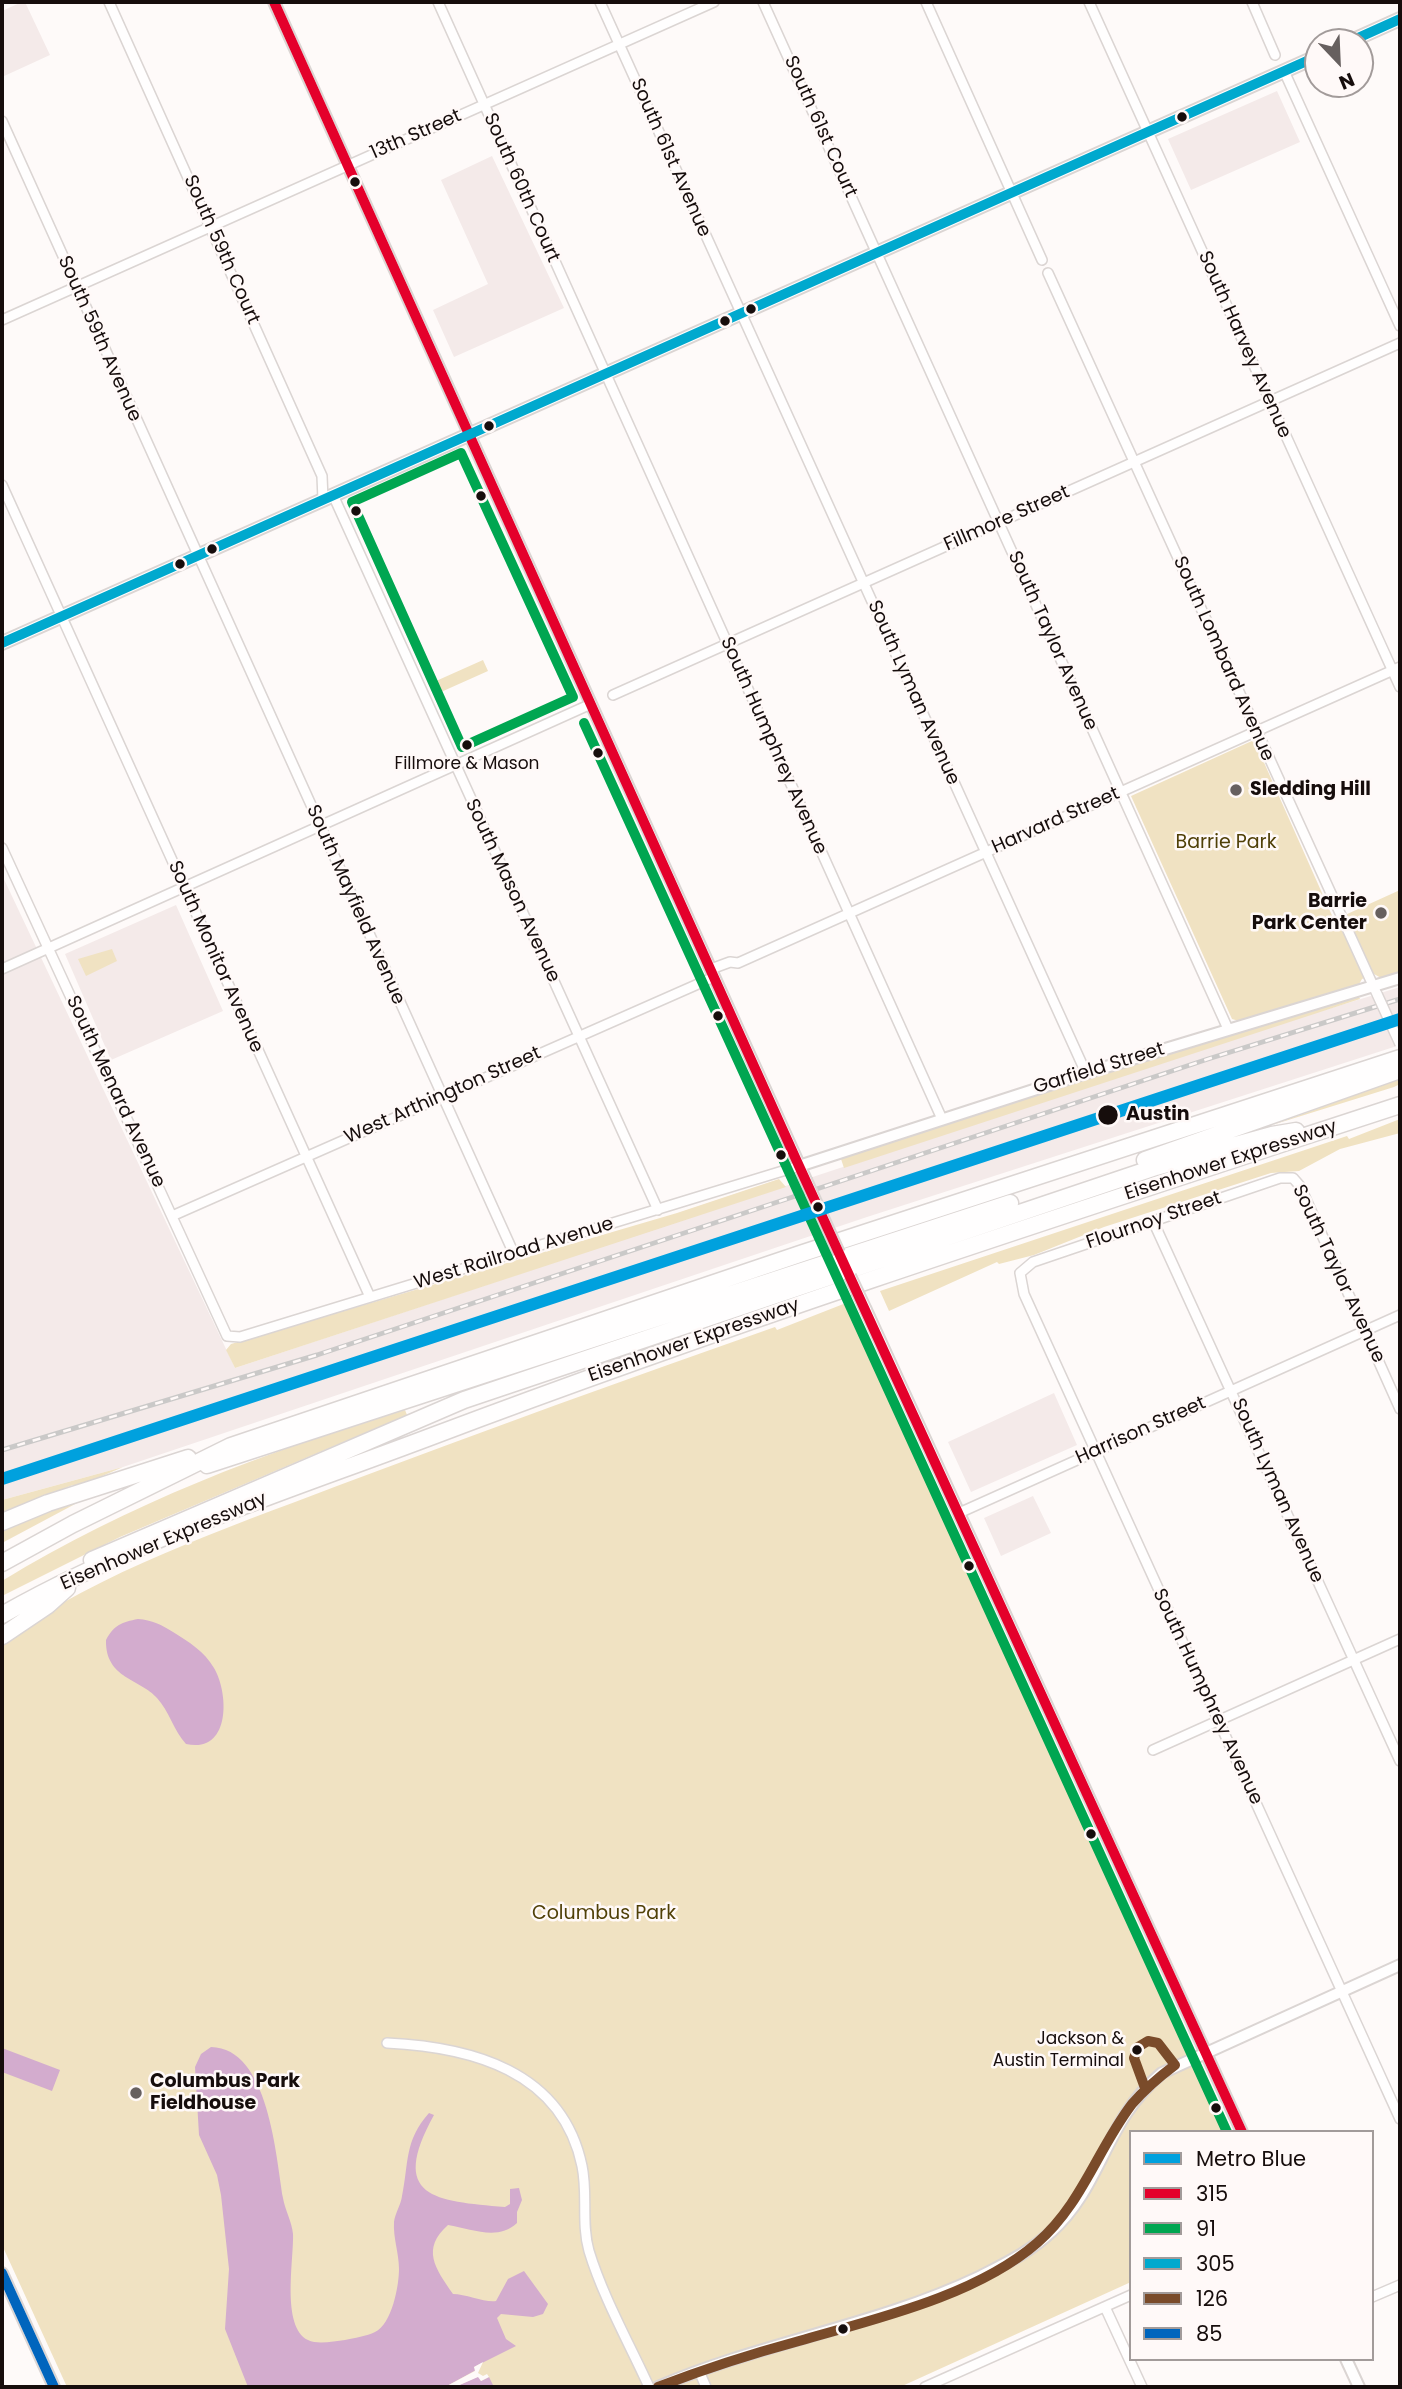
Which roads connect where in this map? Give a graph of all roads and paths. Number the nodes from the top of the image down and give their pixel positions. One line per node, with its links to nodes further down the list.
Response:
1 (109, 2): 21 (street, South 59th Court)
2 (274, 2): 19 (street)
3 (438, 2): 16 (street, South 60th Court)
4 (600, 2): 12 (street, South 61st Avenue)
5 (714, 2): 12 (street, 13th Street)
6 (764, 2): 22 (street, South 61st Court)
7 (926, 2): 20 (street)
8 (1089, 2): 18 (street, South Harvey Avenue)
9 (1252, 2): 13 (street)
10 (1400, 19): 11 (main road)
11 (1374, 31)
12 (619, 44): 16 (street, 13th Street); 26 (street, South 61st Avenue)
13 (1275, 55)
14 (1304, 62): 15 (main road)
15 (1284, 71): 18 (main road); 28 (street)
16 (484, 105): 19 (street, 13th Street); 30 (street, South 60th Court)
17 (2, 121): 25 (street, South 59th Avenue)
18 (1147, 132): 20 (main road); 31 (street, South Harvey Avenue)
19 (348, 166): 21 (street, 13th Street); 32 (street)
20 (1012, 192): 22 (main road); 23 (street)
21 (210, 227): 25 (street, 13th Street); 35 (street, South 59th Court)
22 (876, 253): 26 (main road); 36 (street, South Taylor Avenue)
23 (1042, 260)
24 (1048, 273): 33 (street, South Lombard Avenue)
25 (76, 287): 27 (street, 13th Street); 37 (street, South 59th Avenue)
26 (740, 313): 30 (main road); 38 (street, South Lyman Avenue)
27 (2, 320)
28 (1400, 326)
29 (1400, 343): 31 (street, Fillmore Street)
30 (605, 374): 32 (main road); 41 (street, South Humphrey Avenue)
31 (1269, 402): 33 (street, Fillmore Street); 42 (street, South Harvey Avenue)
32 (468, 434): 35 (main road); 45 (street)
33 (1134, 462): 36 (street, Fillmore Street); 46 (street, South Lombard Avenue)
34 (2, 485): 39 (street, South Monitor Avenue)
35 (328, 497): 37 (main road); 47 (street, South Mason Avenue)
36 (999, 523): 38 (street, Fillmore Street); 48 (street, South Taylor Avenue)
37 (197, 556): 39 (main road); 49 (street, South Mayfield Avenue)
38 (863, 584): 41 (street, Fillmore Street); 51 (street, South Lyman Avenue)
39 (61, 617): 40 (main road); 52 (street, South Monitor Avenue)
40 (2, 643)
41 (727, 644): 44 (street, Fillmore Street); 53 (street, South Humphrey Avenue)
42 (1396, 668): 43 (street, South Harvey Avenue); 46 (street, Harvard Street)
43 (1400, 687)
44 (613, 695)
45 (591, 704): 47 (street); 56 (street)
46 (1255, 731): 48 (street, Harvard Street); 58 (street, South Lombard Avenue)
47 (455, 765): 49 (street); 60 (street, South Mason Avenue)
48 (1121, 792): 51 (street, Harvard Street); 59 (street, South Taylor Avenue)
49 (319, 826): 52 (street); 65 (street, South Mayfield Avenue)
50 (2, 848): 54 (street, South Menard Avenue)
51 (985, 853): 53 (street, Harvard Street); 64 (street, South Lyman Avenue)
52 (184, 887): 54 (street); 69 (street, South Monitor Avenue)
53 (849, 914): 56 (street, Harvard Street); 67 (street, South Humphrey Avenue)
54 (48, 948): 55 (street); 73 (street, South Menard Avenue)
55 (2, 969)
56 (712, 973): 60 (street, West Arthington Street); 70 (street)
57 (1400, 978): 58 (street, Garfield Street)
58 (1375, 990): 59 (street, Garfield Street); 61 (street, South Lombard Avenue, bridge)
59 (1228, 1029): 64 (street, Garfield Street)
60 (579, 1037): 65 (street, West Arthington Street); 72 (street, South Mason Avenue)
61 (1400, 1044)
62 (1400, 1058): 84 (highway)
63 (1400, 1070): 76 (highway)
64 (1086, 1073): 67 (street, Garfield Street)
65 (442, 1097): 69 (street, West Arthington Street); 75 (street, South Mayfield Avenue)
66 (1400, 1105): 68 (highway, Eisenhower Expressway)
67 (942, 1119): 70 (street, Garfield Street)
68 (1335, 1126): 76 (highway); 90 (highway, Eisenhower Expressway)
69 (306, 1157): 73 (street, West Arthington Street); 78 (street, South Monitor Avenue)
70 (799, 1166): 72 (street, West Railroad Avenue); 76 (street, bridge)
71 (1293, 1178): 74 (street, Flournoy Street); 80 (street, South Taylor Avenue)
72 (658, 1210): 75 (street, West Railroad Avenue)
73 (172, 1216): 81 (street, South Menard Avenue)
74 (1153, 1221): 77 (street, Flournoy Street); 82 (street, South Lyman Avenue)
75 (514, 1254): 78 (street, West Railroad Avenue)
76 (845, 1264): 86 (highway); 87 (street, bridge); 91 (highway)
77 (1020, 1273): 85 (street, South Humphrey Avenue)
78 (370, 1297): 81 (street, West Railroad Avenue)
79 (1400, 1315): 80 (street, Harrison Street)
80 (1365, 1331): 82 (street, Harrison Street); 83 (street, South Taylor Avenue)
81 (227, 1336)
82 (1231, 1391): 85 (street, Harrison Street); 95 (street, South Lyman Avenue)
83 (1400, 1409)
84 (231, 1446): 86 (highway); 88 (highway)
85 (1096, 1452): 87 (street, Harrison Street); 96 (street, South Humphrey Avenue)
86 (170, 1474): 89 (highway)
87 (959, 1513): 102 (street)
88 (2, 1521)
89 (2, 1563)
90 (79, 1577): 91 (highway, Eisenhower Expressway); 93 (highway)
91 (22, 1604): 92 (highway, Eisenhower Expressway)
92 (2, 1615)
93 (2, 1636)
94 (1400, 1639): 95 (street)
95 (1354, 1660): 96 (street); 98 (street, South Lyman Avenue)
96 (1218, 1721): 97 (street); 100 (street, South Humphrey Avenue)
97 (1153, 1750)
98 (1400, 1761)
99 (1400, 1965): 100 (street)
100 (1342, 1991): 102 (street); 103 (street, South Humphrey Avenue)
101 (387, 2043): 115 (street)
102 (1205, 2051): 104 (street); 113 (street)
103 (1400, 2119)
104 (1241, 2130)
105 (2, 2273): 114 (street)
106 (1400, 2285): 108 (street)
107 (1129, 2296): 109 (street)
108 (1374, 2296)
109 (1105, 2307): 110 (street); 118 (street)
110 (1129, 2359)
111 (1130, 2361): 119 (street)
112 (1347, 2361): 120 (street)
113 (699, 2371): 116 (street); 117 (street)
114 (54, 2387)
115 (649, 2387)
116 (658, 2387)
117 (706, 2387)
118 (925, 2387)
119 (1142, 2387)
120 (1359, 2387)

